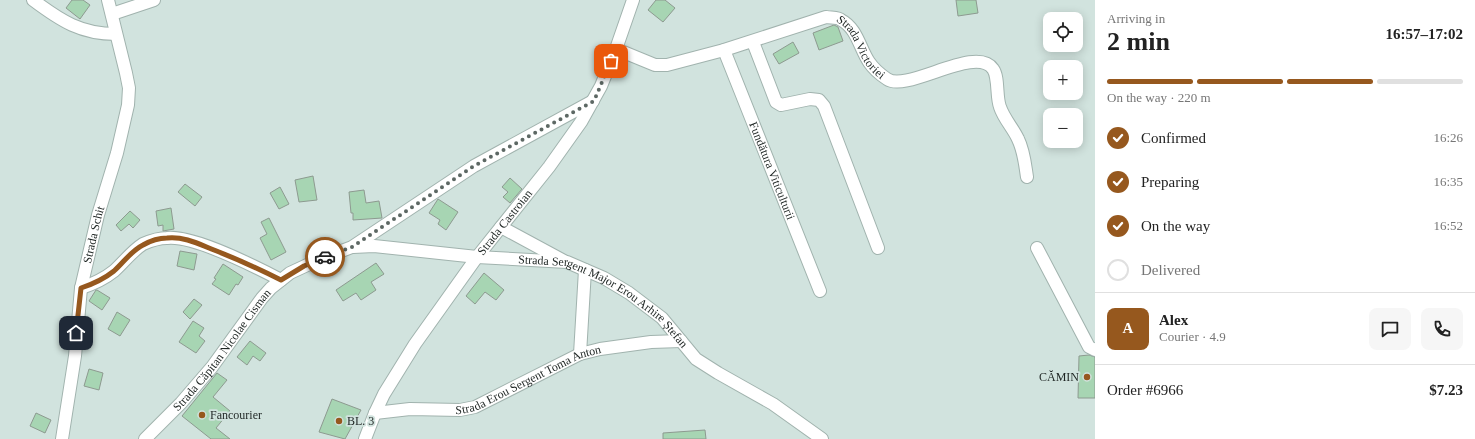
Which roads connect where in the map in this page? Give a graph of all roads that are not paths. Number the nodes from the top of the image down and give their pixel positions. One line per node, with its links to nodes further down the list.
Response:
1 (33, 0): 6 (street)
2 (108, 0): 5 (street, Strada Schit)
3 (154, 0): 5 (street)
4 (633, 0): 8 (street, Strada Castroian)
5 (112, 14): 6 (street, Strada Schit)
6 (116, 34): 20 (street, Strada Schit)
7 (753, 42): 9 (street, Strada Victoriei); 11 (street, Strada Victoriei); 14 (street)
8 (616, 49): 9 (street, Strada Victoriei); 10 (street, Strada Castroian)
9 (724, 50): 21 (street, Fundătura Viticulturii)
10 (594, 101): 12 (street, Strada Castroian); 13 (street, Strada Căpitan Nicolae Cisman)
11 (1027, 177)
12 (501, 227): 16 (street, Strada Castroian); 17 (street)
13 (352, 247): 16 (street, Strada Sergent Major Erou Arhire Ștefan); 19 (street, Strada Căpitan Nicolae Cisman)
14 (878, 248)
15 (1037, 248): 23 (street)
16 (476, 257): 17 (street, Strada Sergent Major Erou Arhire Ștefan); 25 (street, Strada Castroian)
17 (567, 262): 18 (street, Strada Sergent Major Erou Arhire Ștefan)
18 (585, 270): 22 (street, Strada Sergent Major Erou Arhire Ștefan); 24 (street)
19 (281, 280): 20 (street); 27 (street, Strada Căpitan Nicolae Cisman)
20 (81, 288): 26 (street, Strada Schit)
21 (820, 292)
22 (681, 340): 24 (street, Strada Erou Sergent Toma Anton); 29 (street, Strada Sergent Major Erou Arhire Ștefan)
23 (1095, 350)
24 (580, 354): 25 (street, Strada Erou Sergent Toma Anton)
25 (375, 413): 28 (street, Strada Castroian)
26 (62, 439)
27 (145, 439)
28 (365, 439)
29 (822, 439)

